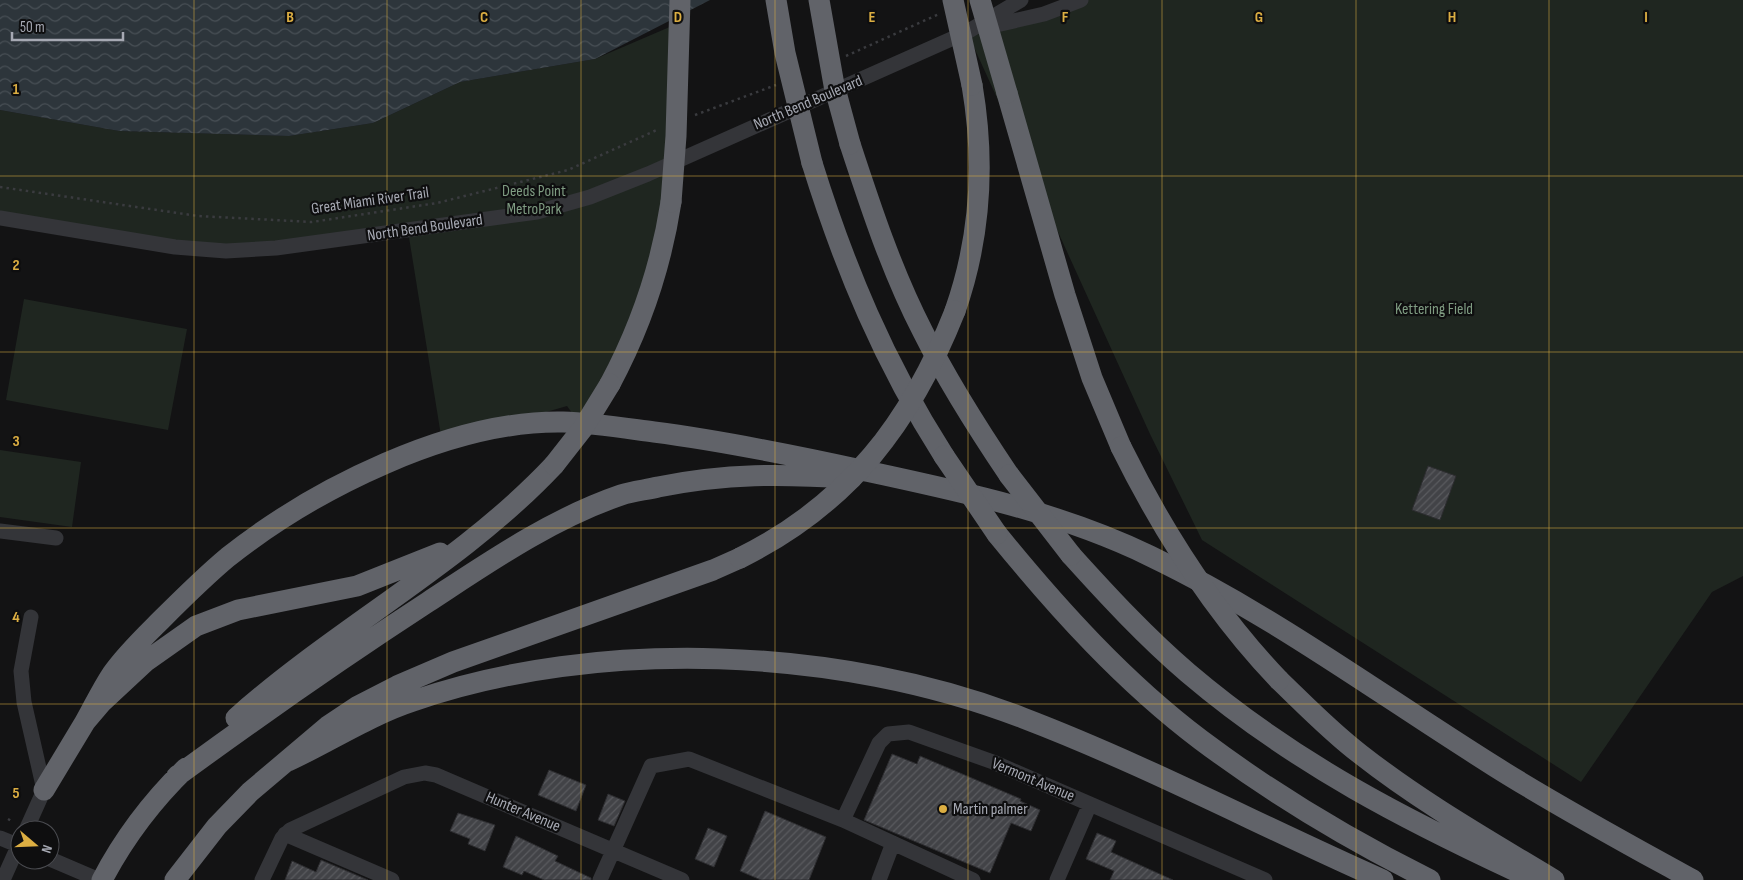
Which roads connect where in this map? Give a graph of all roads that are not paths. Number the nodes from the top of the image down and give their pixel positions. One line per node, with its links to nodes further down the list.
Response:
1 (680, 0): 13 (highway, bridge)
2 (776, 0): 41 (highway, bridge)
3 (819, 0): 42 (highway, bridge)
4 (953, 0): 16 (highway, bridge)
5 (980, 0): 43 (highway, bridge)
6 (1021, 0): 8 (street, North Bend Boulevard)
7 (1081, 0): 8 (street, North Bend Boulevard)
8 (967, 32): 9 (street, North Bend Boulevard)
9 (0, 218)
10 (920, 483): 15 (highway); 17 (highway); 44 (highway)
11 (0, 531): 12 (street)
12 (56, 538)
13 (468, 542): 15 (highway); 17 (highway)
14 (31, 617): 18 (street)
15 (85, 722): 18 (highway)
16 (288, 761): 31 (highway); 40 (highway)
17 (177, 776): 30 (highway)
18 (44, 790): 20 (street)
19 (1090, 804): 21 (street, Vermont Avenue); 38 (street); 39 (street, Vermont Avenue)
20 (24, 820)
21 (843, 820): 23 (street); 24 (street)
22 (285, 834): 24 (street, Hunter Avenue); 32 (street); 33 (street)
23 (893, 843): 27 (street); 36 (street)
24 (613, 850): 28 (street, Hunter Avenue); 34 (street)
25 (60, 863): 30 (street)
26 (10, 866): 29 (street)
27 (943, 874): 37 (street)
28 (664, 876): 35 (street, Hunter Avenue)
29 (4, 880)
30 (100, 880)
31 (175, 880)
32 (262, 880)
33 (392, 880)
34 (600, 880)
35 (682, 880)
36 (879, 880)
37 (973, 880)
38 (1057, 880)
39 (1265, 880)
40 (1383, 880)
41 (1430, 880)
42 (1535, 880)
43 (1554, 880)
44 (1693, 880)

